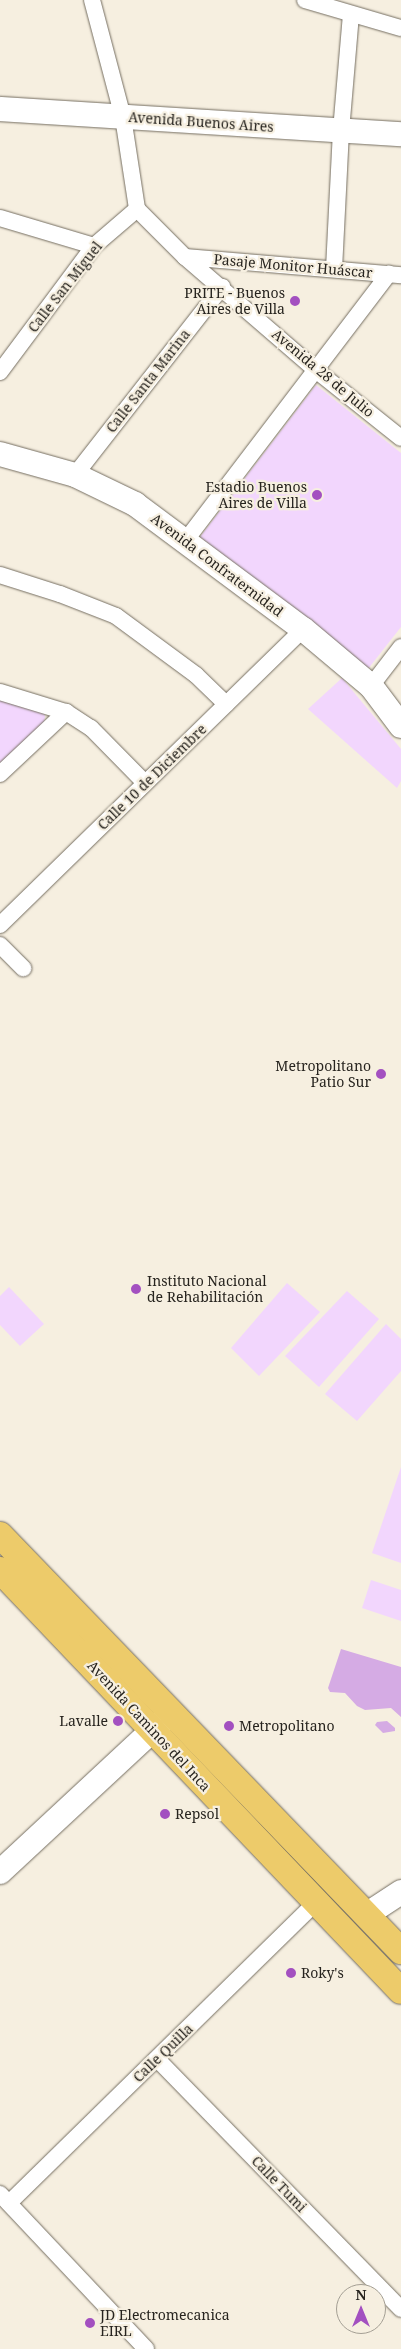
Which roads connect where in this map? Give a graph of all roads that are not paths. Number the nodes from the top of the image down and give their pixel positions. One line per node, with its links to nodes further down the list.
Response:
1 (92, 0): 6 (street)
2 (305, 0): 3 (street)
3 (351, 15): 4 (street); 7 (street)
4 (401, 28)
5 (0, 110): 6 (street, Avenida Buenos Aires)
6 (123, 117): 7 (street, Avenida Buenos Aires); 9 (street)
7 (341, 131): 8 (street, Avenida Buenos Aires); 13 (street)
8 (401, 134)
9 (137, 209): 11 (street, Calle San Miguel); 12 (street, Avenida 28 de Julio)
10 (0, 218): 11 (street)
11 (94, 246): 17 (street, Calle San Miguel)
12 (185, 257): 13 (street, Pasaje Monitor Huáscar); 15 (street, Avenida 28 de Julio)
13 (334, 270): 14 (street, Pasaje Monitor Huáscar)
14 (395, 275): 16 (street)
15 (222, 287): 16 (street, Avenida 28 de Julio); 20 (street, Calle Santa Marina)
16 (317, 371): 18 (street, Avenida 28 de Julio); 21 (street)
17 (0, 372)
18 (401, 438)
19 (0, 454): 20 (street, Avenida Confraternidad)
20 (75, 475): 21 (street, Avenida Confraternidad)
21 (186, 540): 23 (street, Avenida Confraternidad)
22 (0, 575): 27 (street)
23 (303, 629): 25 (street, Avenida Confraternidad); 27 (street, Calle 10 de Diciembre)
24 (401, 647): 25 (street)
25 (371, 686): 29 (street, Avenida Confraternidad)
26 (0, 692): 28 (street)
27 (226, 704): 31 (street, Calle 10 de Diciembre)
28 (66, 712): 30 (street); 31 (street)
29 (401, 726)
30 (0, 774)
31 (145, 783): 32 (street, Calle 10 de Diciembre)
32 (0, 925)
33 (0, 945): 34 (street)
34 (23, 968)
35 (0, 1535): 37 (main road, Avenida Caminos del Inca)
36 (0, 1570): 37 (main road, Avenida Caminos del Inca)
37 (162, 1721): 38 (street); 40 (main road, Avenida Caminos del Inca); 41 (main road, Avenida Caminos del Inca)
38 (0, 1872)
39 (401, 1892): 41 (street)
40 (316, 1902): 42 (main road, Avenida Caminos del Inca); 45 (street, Calle Quilla)
41 (366, 1915): 42 (street); 43 (main road, Avenida Caminos del Inca)
42 (348, 1935): 44 (main road, Avenida Caminos del Inca)
43 (401, 1951)
44 (401, 1991)
45 (157, 2058): 46 (street, Calle Quilla); 47 (street, Calle Tumi)
46 (5, 2199): 48 (street)
47 (401, 2309)
48 (146, 2349)

